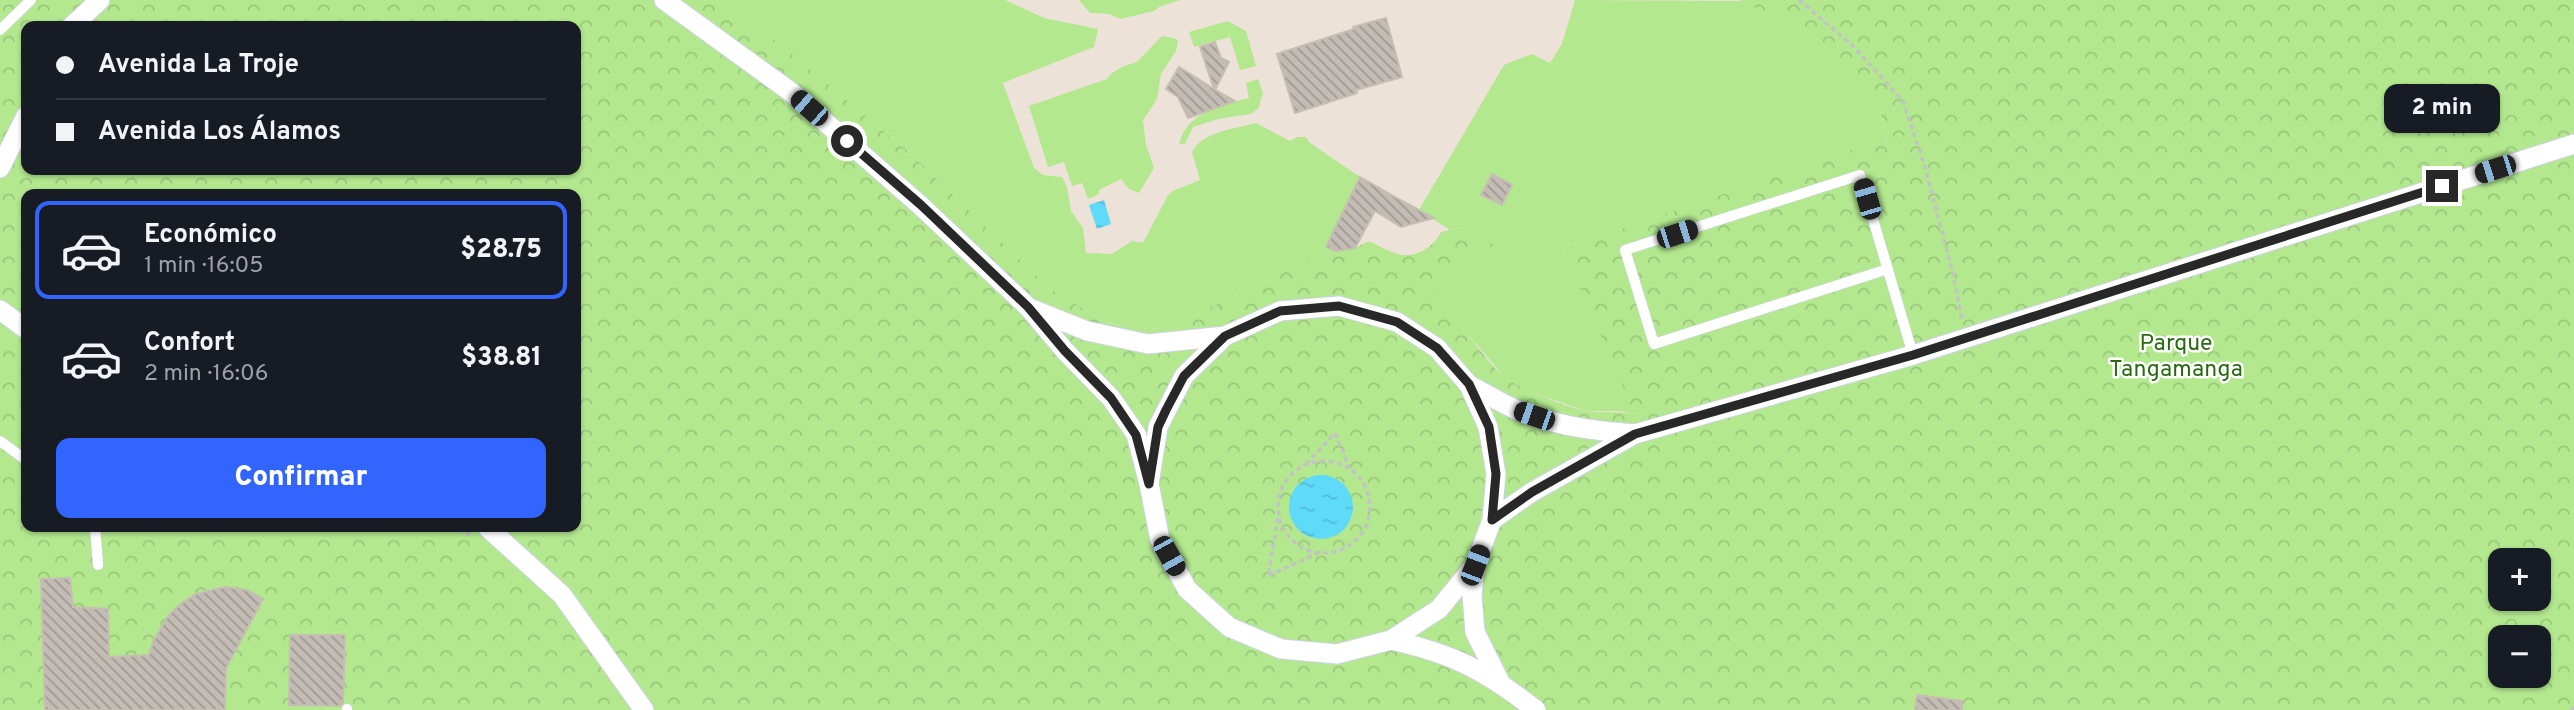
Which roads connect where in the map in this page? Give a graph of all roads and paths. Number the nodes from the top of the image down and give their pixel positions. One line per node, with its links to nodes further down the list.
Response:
1 (31, 0): 6 (lane)
2 (100, 0): 5 (street)
3 (664, 0): 11 (street)
4 (1799, 0): 15 (path)
5 (77, 21)
6 (0, 30)
7 (21, 126): 9 (street)
8 (2574, 144): 15 (street)
9 (0, 168)
10 (1888, 269): 10 (lane); 16 (lane)
11 (1028, 307): 14 (street); 23 (street)
12 (0, 310): 13 (street)
13 (21, 325)
14 (1225, 336): 17 (street); 23 (street)
15 (1966, 337): 16 (street)
16 (1913, 355): 18 (street)
17 (1469, 384): 18 (street); 25 (street)
18 (1635, 434): 25 (street)
19 (0, 441): 20 (lane)
20 (21, 456)
21 (1304, 466): 22 (path); 22 (path); 24 (path)
22 (1350, 469): 28 (path)
23 (1149, 484): 31 (street)
24 (1279, 516): 28 (path); 28 (path)
25 (1492, 520): 30 (street)
26 (95, 532): 29 (lane)
27 (493, 532): 33 (street)
28 (1318, 553)
29 (98, 565)
30 (1475, 565): 31 (street); 32 (street)
31 (1391, 640): 32 (street)
32 (1499, 681): 34 (street)
33 (644, 710)
34 (1536, 710)

